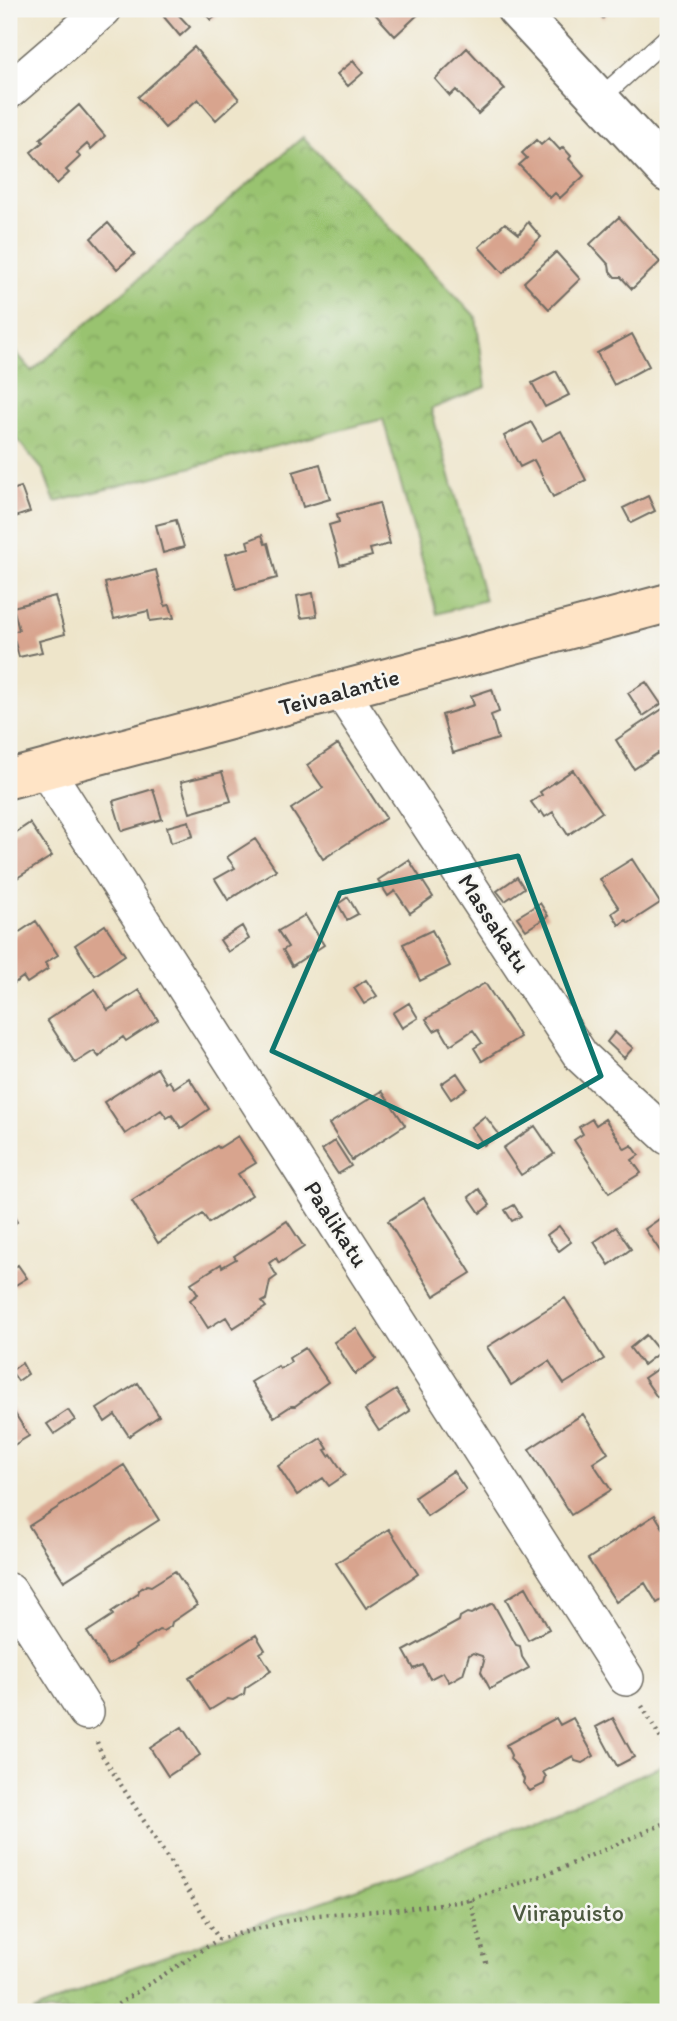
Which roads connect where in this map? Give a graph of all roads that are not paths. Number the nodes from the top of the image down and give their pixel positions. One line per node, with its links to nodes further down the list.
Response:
1 (104, 9): 4 (street)
2 (528, 13): 5 (street)
3 (668, 37): 5 (lane)
4 (9, 91)
5 (599, 99): 6 (street)
6 (668, 173)
7 (668, 603): 8 (main road, Teivaalantie)
8 (341, 691): 9 (main road, Teivaalantie); 11 (street, Massakatu)
9 (46, 769): 10 (main road, Teivaalantie); 13 (street, Paalikatu)
10 (9, 779)
11 (668, 1137)
12 (9, 1591): 14 (street)
13 (626, 1678)
14 (86, 1712)

